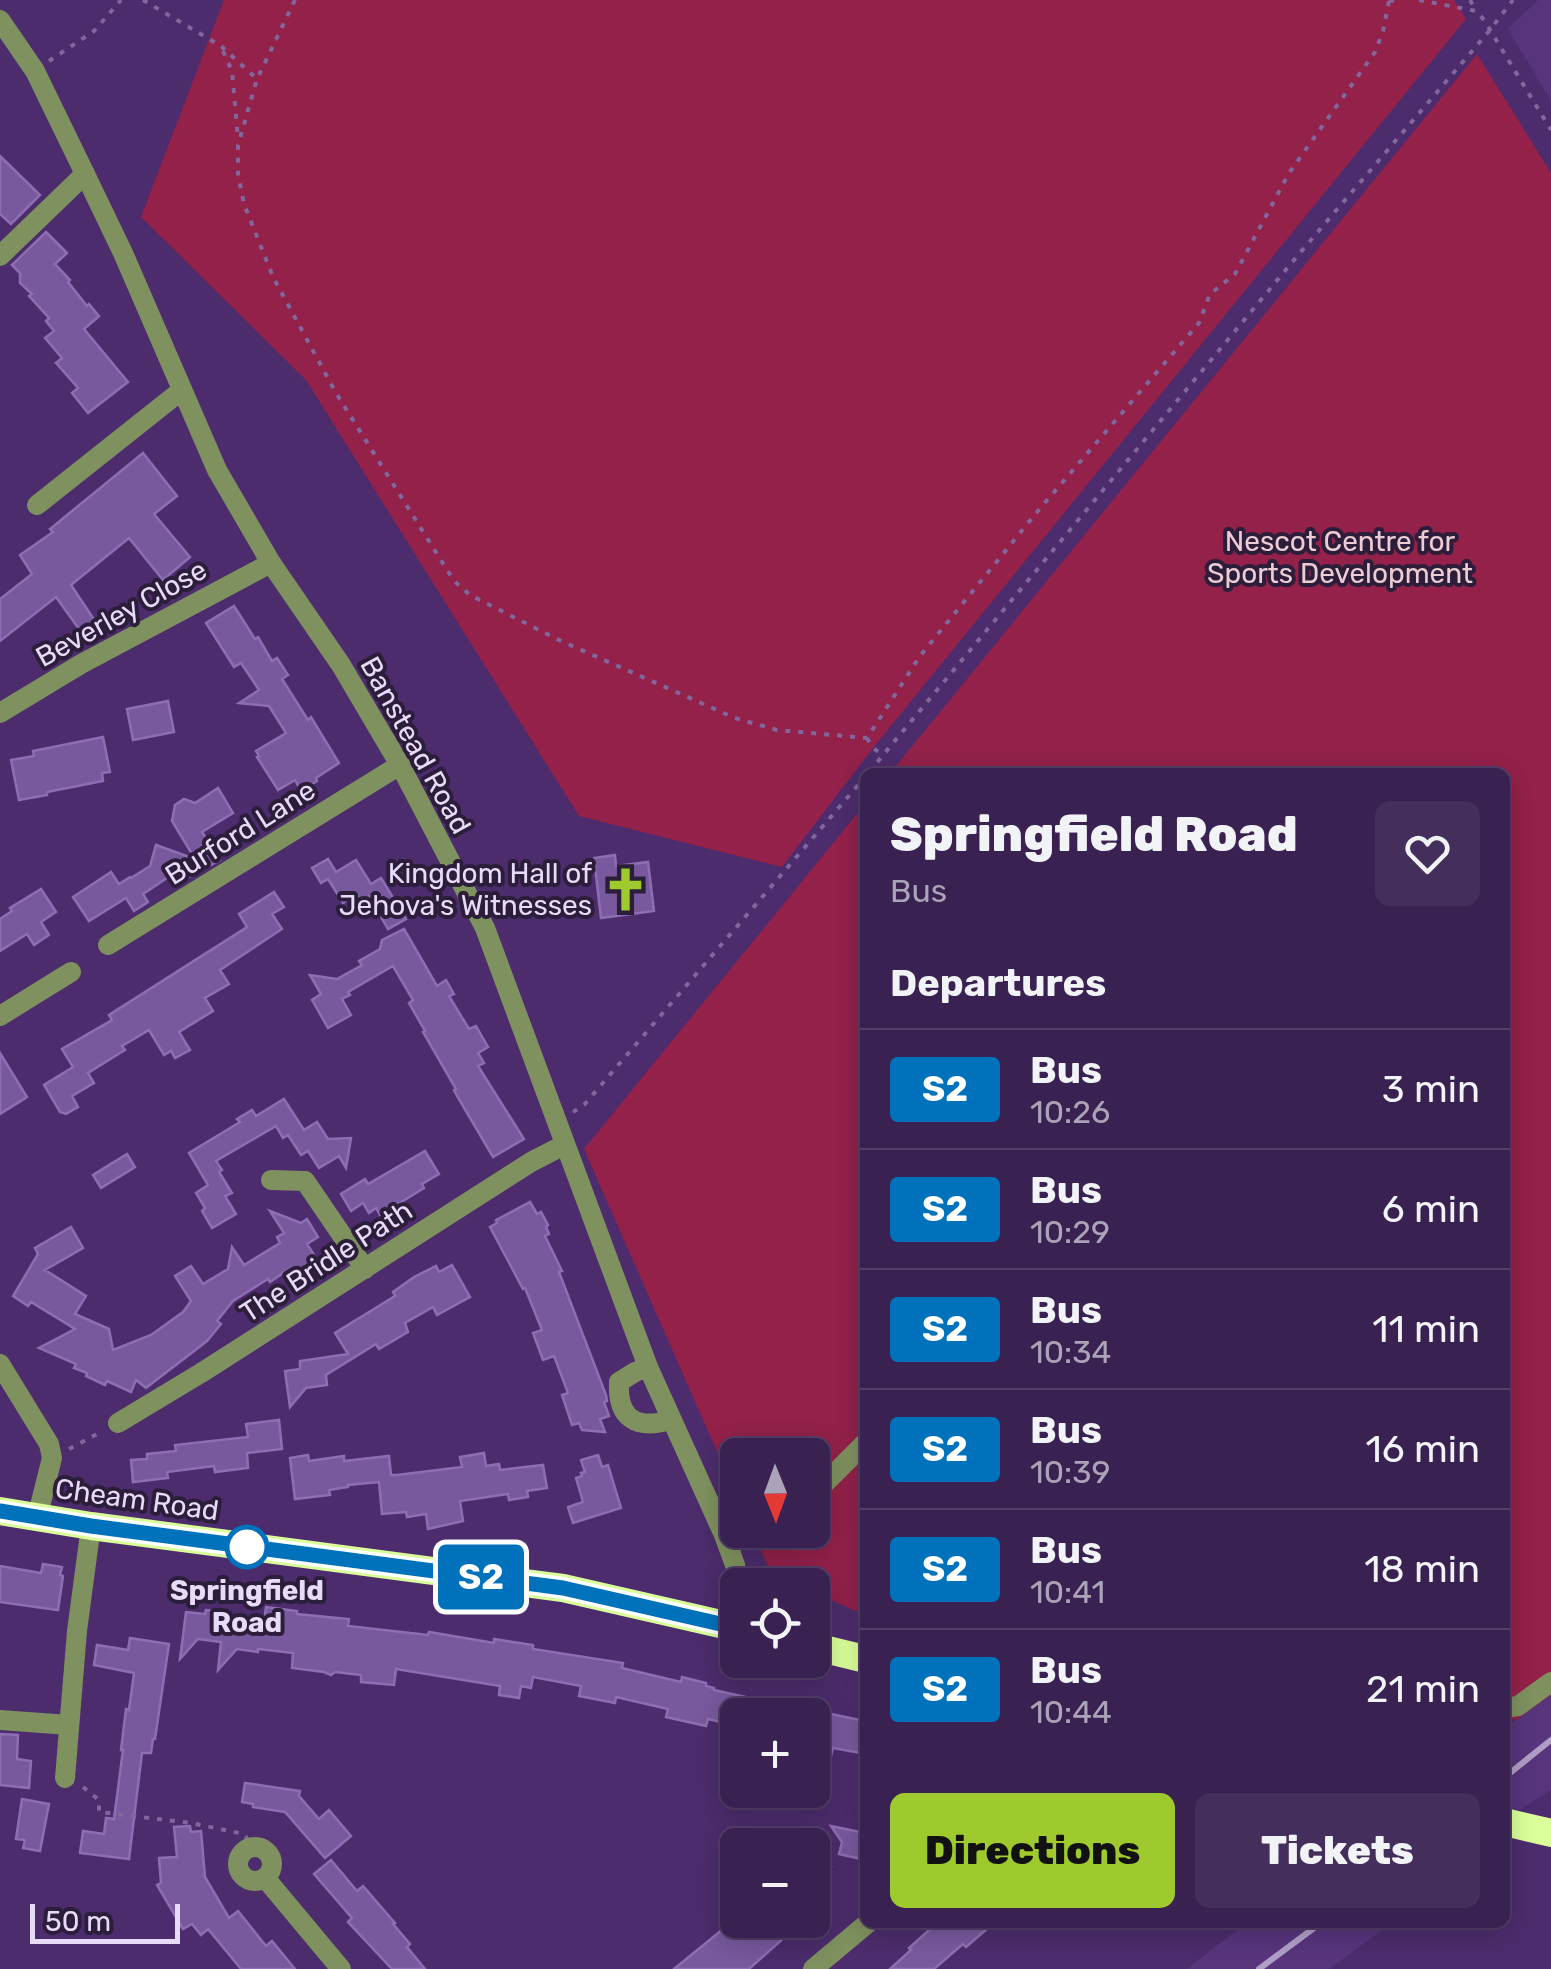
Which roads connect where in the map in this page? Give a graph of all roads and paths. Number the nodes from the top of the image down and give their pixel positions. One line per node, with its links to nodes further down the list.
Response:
1 (120, 0): 13 (path)
2 (143, 0): 12 (path)
3 (296, 0): 14 (path)
4 (1399, 0): 8 (path)
5 (1419, 0): 9 (path)
6 (1470, 0): 9 (path)
7 (1513, 0): 11 (path)
8 (1387, 1): 23 (path)
9 (1476, 11): 11 (path)
10 (0, 20): 13 (street, Banstead Road)
11 (1490, 30): 15 (path); 24 (path)
12 (221, 46): 14 (path); 16 (path)
13 (34, 71): 17 (street, Banstead Road)
14 (257, 79): 16 (path)
15 (1551, 130)
16 (238, 144): 23 (path)
17 (86, 174): 18 (street); 19 (street, Banstead Road)
18 (0, 256)
19 (182, 390): 20 (street); 21 (street, Banstead Road)
20 (37, 505)
21 (271, 563): 22 (street, Beverley Close); 25 (street, Banstead Road)
22 (0, 713)
23 (867, 738): 24 (path)
24 (883, 756): 26 (path)
25 (400, 765): 28 (street, Burford Lane); 31 (street, Banstead Road)
26 (873, 768)
27 (860, 783): 31 (path)
28 (108, 946)
29 (72, 972): 30 (street)
30 (0, 1016)
31 (564, 1145): 33 (street, The Bridle Path); 35 (street, Banstead Road)
32 (271, 1180): 33 (street)
33 (365, 1269): 37 (street, The Bridle Path)
34 (0, 1365): 39 (street)
35 (648, 1367): 36 (street, Banstead Road); 36 (street)
36 (670, 1420): 42 (street, Banstead Road)
37 (118, 1423): 39 (path)
38 (860, 1448): 40 (street)
39 (52, 1458): 43 (street)
40 (830, 1478)
41 (0, 1511): 43 (highway, Cheam Road)
42 (720, 1512)
43 (37, 1518): 44 (highway, Cheam Road)
44 (91, 1526): 45 (highway, Cheam Road); 51 (street)
45 (720, 1621)
46 (830, 1650): 47 (highway)
47 (860, 1658)
48 (1551, 1682): 49 (street)
49 (1510, 1707)
50 (0, 1720): 51 (street)
51 (69, 1725): 52 (street)
52 (65, 1778): 55 (path)
53 (1510, 1823): 54 (highway)
54 (1551, 1833)
55 (252, 1846): 57 (street)
56 (861, 1928): 58 (street)
57 (341, 1969)
58 (813, 1969)

